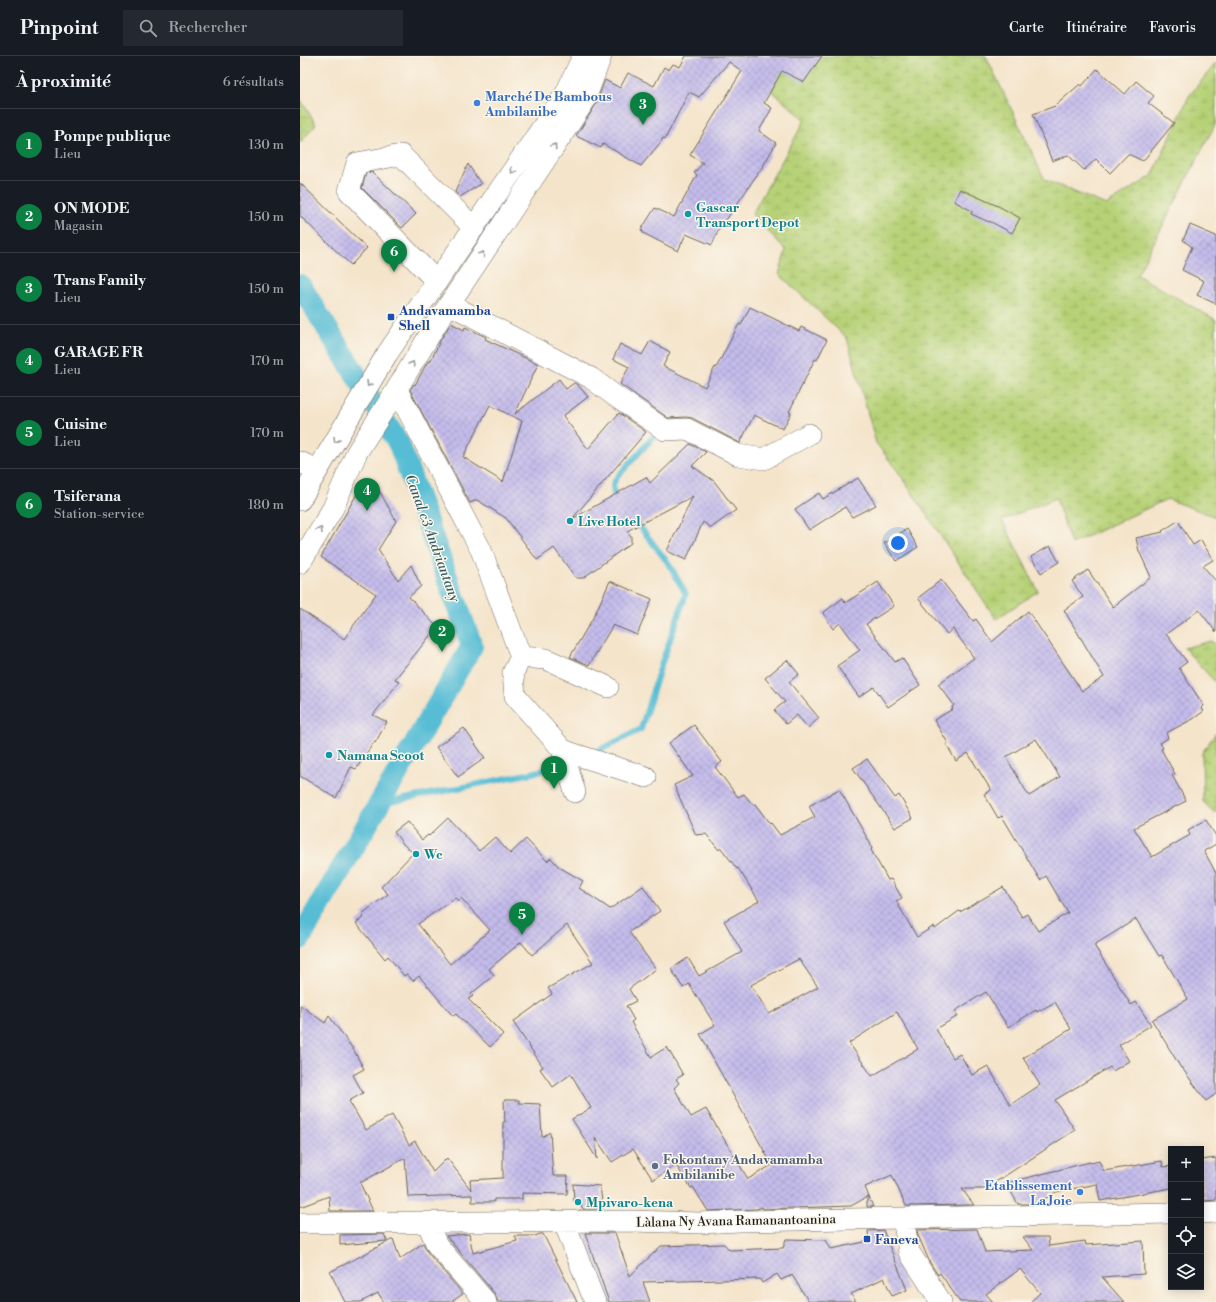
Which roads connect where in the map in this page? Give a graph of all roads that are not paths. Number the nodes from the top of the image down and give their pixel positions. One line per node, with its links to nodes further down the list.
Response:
1 (583, 56): 3 (street, one-way to 3)
2 (601, 56): 5 (street, one-way to 2)
3 (474, 228): 4 (street); 4 (street)
4 (437, 282): 8 (street, one-way to 8)
5 (449, 304): 6 (street, one-way to 5); 7 (street)
6 (395, 393): 10 (street, one-way to 6); 11 (street)
7 (809, 434)
8 (309, 466): 9 (street)
9 (300, 500)
10 (300, 563)
11 (521, 657): 12 (street); 13 (street)
12 (608, 686)
13 (566, 753): 14 (street); 15 (street)
14 (646, 777)
15 (572, 785)
16 (1216, 1212): 18 (street)
17 (1168, 1213): 19 (street, Làlana Ny Avana Ramanantoanina)
18 (1204, 1213)
19 (902, 1219): 20 (street, Làlana Ny Avana Ramanantoanina); 25 (street)
20 (429, 1222): 21 (street, Làlana Ny Avana Ramanantoanina); 23 (street)
21 (300, 1223)
22 (567, 1230): 24 (street)
23 (486, 1302)
24 (595, 1302)
25 (941, 1302)

